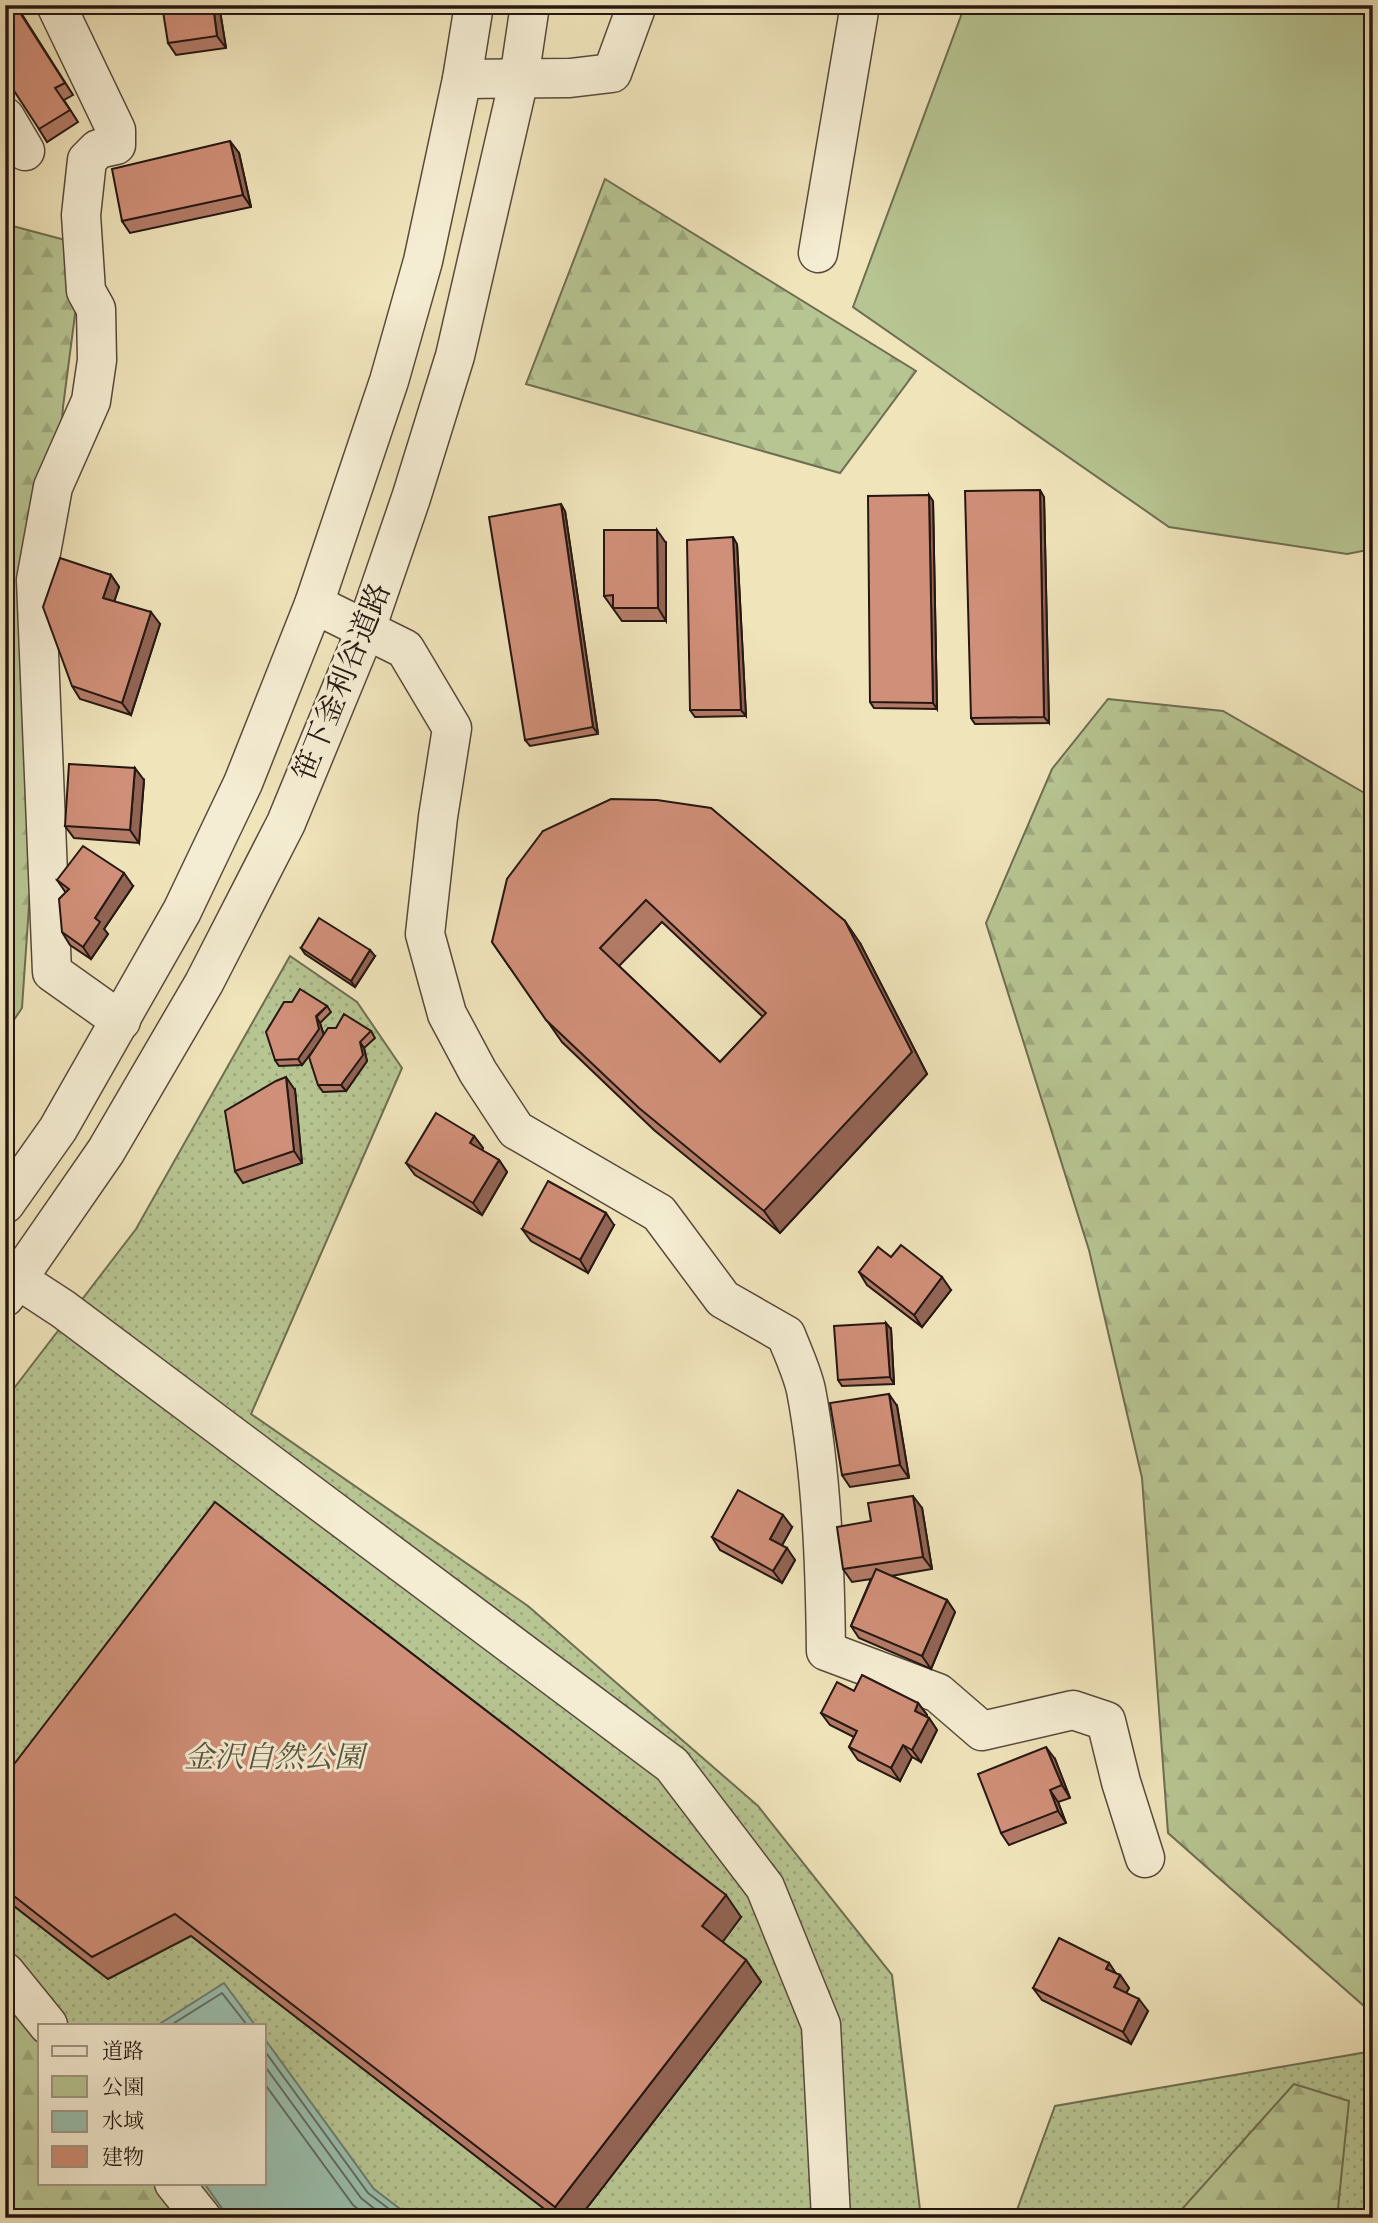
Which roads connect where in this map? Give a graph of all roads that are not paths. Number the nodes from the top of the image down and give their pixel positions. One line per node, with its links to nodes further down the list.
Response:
1 (56, 5): 13 (street)
2 (474, 5): 6 (street, 笹下釜利谷道路)
3 (530, 5): 7 (street, 笹下釜利谷道路)
4 (637, 5): 7 (street)
5 (860, 5): 10 (street)
6 (462, 79): 7 (street); 11 (street, 笹下釜利谷道路)
7 (519, 79): 12 (street, 笹下釜利谷道路)
8 (5, 117): 9 (street)
9 (25, 151)
10 (818, 253)
11 (314, 604): 12 (street); 13 (street, 笹下釜利谷道路)
12 (366, 629): 15 (street, 笹下釜利谷道路); 16 (street)
13 (121, 1021): 14 (street, 笹下釜利谷道路)
14 (5, 1204)
15 (10, 1282): 21 (street)
16 (1145, 1858)
17 (5, 1972): 18 (street)
18 (47, 2024)
19 (175, 2184): 20 (street)
20 (202, 2218)
21 (831, 2218)

